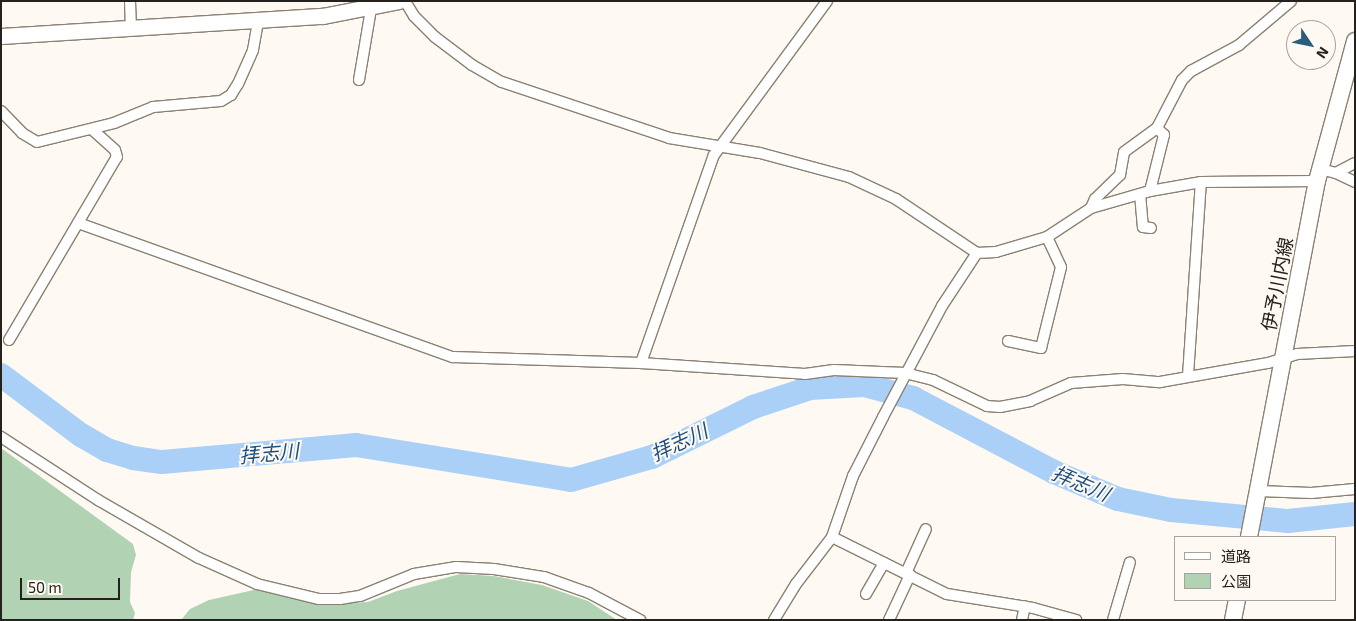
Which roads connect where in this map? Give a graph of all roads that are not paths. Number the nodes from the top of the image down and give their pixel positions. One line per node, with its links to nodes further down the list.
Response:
1 (130, 1): 7 (street)
2 (405, 1): 14 (street)
3 (827, 1): 14 (street)
4 (1292, 1): 13 (street)
5 (385, 4): 6 (main road); 10 (street)
6 (258, 20): 7 (main road); 12 (street)
7 (131, 28): 8 (main road)
8 (1, 36)
9 (1355, 41): 17 (main road, 伊予川内線)
10 (359, 80)
11 (1, 111): 12 (street)
12 (92, 128): 22 (street)
13 (1157, 128): 20 (street); 21 (street)
14 (722, 146): 25 (street); 30 (street)
15 (1355, 163): 16 (street)
16 (1336, 173): 17 (street); 19 (street)
17 (1318, 175): 18 (street); 29 (main road, 伊予川内線)
18 (1201, 182): 20 (street); 32 (street)
19 (1355, 182)
20 (1145, 192): 21 (street); 23 (street)
21 (1091, 208): 24 (street)
22 (78, 223): 26 (street); 30 (street)
23 (1151, 228)
24 (1047, 237): 25 (street); 27 (street)
25 (977, 253): 31 (street)
26 (9, 340)
27 (1008, 341)
28 (1355, 351): 29 (street)
29 (1283, 358): 32 (street); 35 (main road, 伊予川内線)
30 (641, 364): 31 (street)
31 (904, 376): 32 (street); 38 (street)
32 (1188, 376)
33 (1, 437): 45 (street)
34 (1355, 489): 35 (street)
35 (1257, 494): 37 (main road, 伊予川内線)
36 (926, 529): 41 (street)
37 (1249, 536)
38 (832, 537): 40 (street); 46 (street)
39 (1130, 562): 50 (street)
40 (884, 563): 41 (street); 42 (street)
41 (908, 574): 44 (street); 47 (street)
42 (866, 594)
43 (1237, 601): 51 (main road)
44 (1025, 606): 48 (street); 49 (street)
45 (640, 620)
46 (774, 620)
47 (889, 620)
48 (1022, 620)
49 (1076, 620)
50 (1113, 620)
51 (1233, 620)

